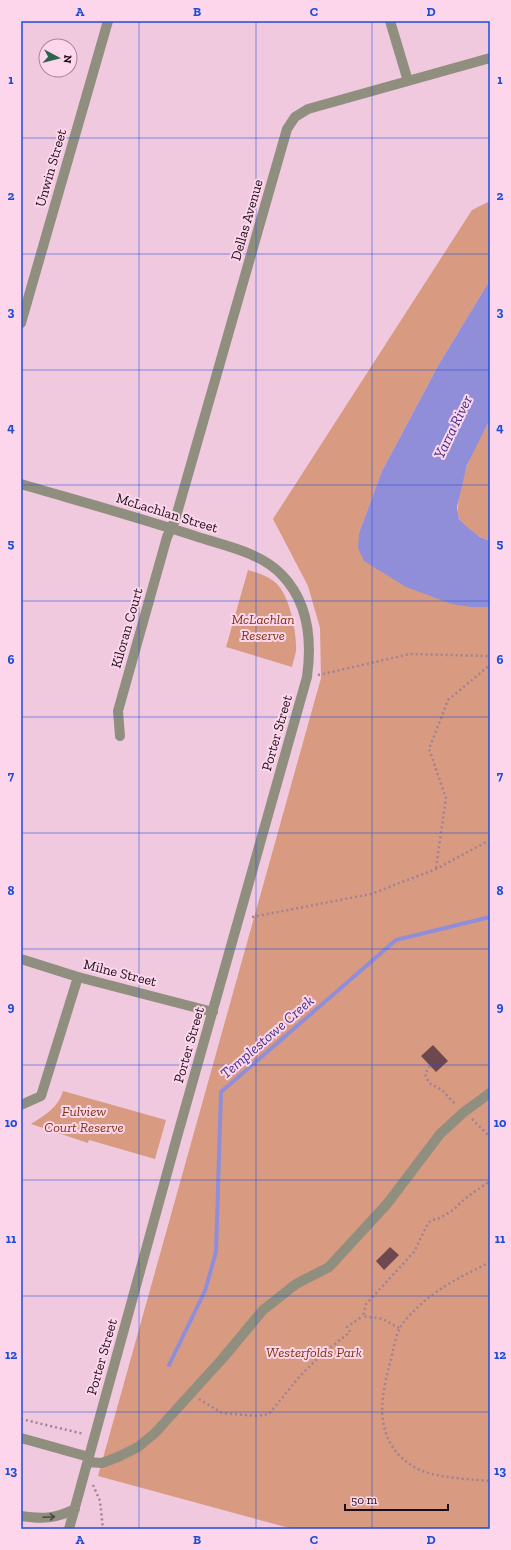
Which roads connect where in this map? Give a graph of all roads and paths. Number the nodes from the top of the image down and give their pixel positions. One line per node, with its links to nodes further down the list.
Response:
1 (108, 21): 5 (street, Unwin Street)
2 (390, 21): 4 (street)
3 (490, 58): 4 (street, Dellas Avenue)
4 (408, 81): 7 (street, Dellas Avenue)
5 (21, 323)
6 (21, 484): 7 (street, McLachlan Street)
7 (171, 528): 8 (street, McLachlan Street); 12 (street, Kiloran Court)
8 (293, 589): 11 (street, Porter Street)
9 (490, 656): 11 (path)
10 (490, 665): 14 (path)
11 (307, 677): 15 (street, Porter Street)
12 (120, 736)
13 (490, 840): 14 (path)
14 (436, 869): 15 (path)
15 (239, 919): 18 (street, Porter Street)
16 (21, 959): 17 (street, Milne Street)
17 (78, 977): 18 (street, Milne Street); 21 (street)
18 (213, 1012): 30 (street, Porter Street)
19 (430, 1066): 22 (path)
20 (490, 1093): 22 (street)
21 (21, 1105)
22 (464, 1112): 23 (path); 28 (street)
23 (490, 1137)
24 (490, 1181): 26 (path)
25 (490, 1262): 27 (path)
26 (363, 1316): 27 (path); 28 (path)
27 (400, 1328): 33 (path)
28 (191, 1394): 32 (street)
29 (21, 1419): 30 (path)
30 (94, 1437): 32 (street, Porter Street)
31 (21, 1438): 32 (street)
32 (87, 1462): 34 (street, Porter Street); 37 (path)
33 (490, 1481)
34 (74, 1509): 35 (street, one-way to 34); 36 (street, Porter Street)
35 (21, 1516)
36 (69, 1529)
37 (103, 1529)

